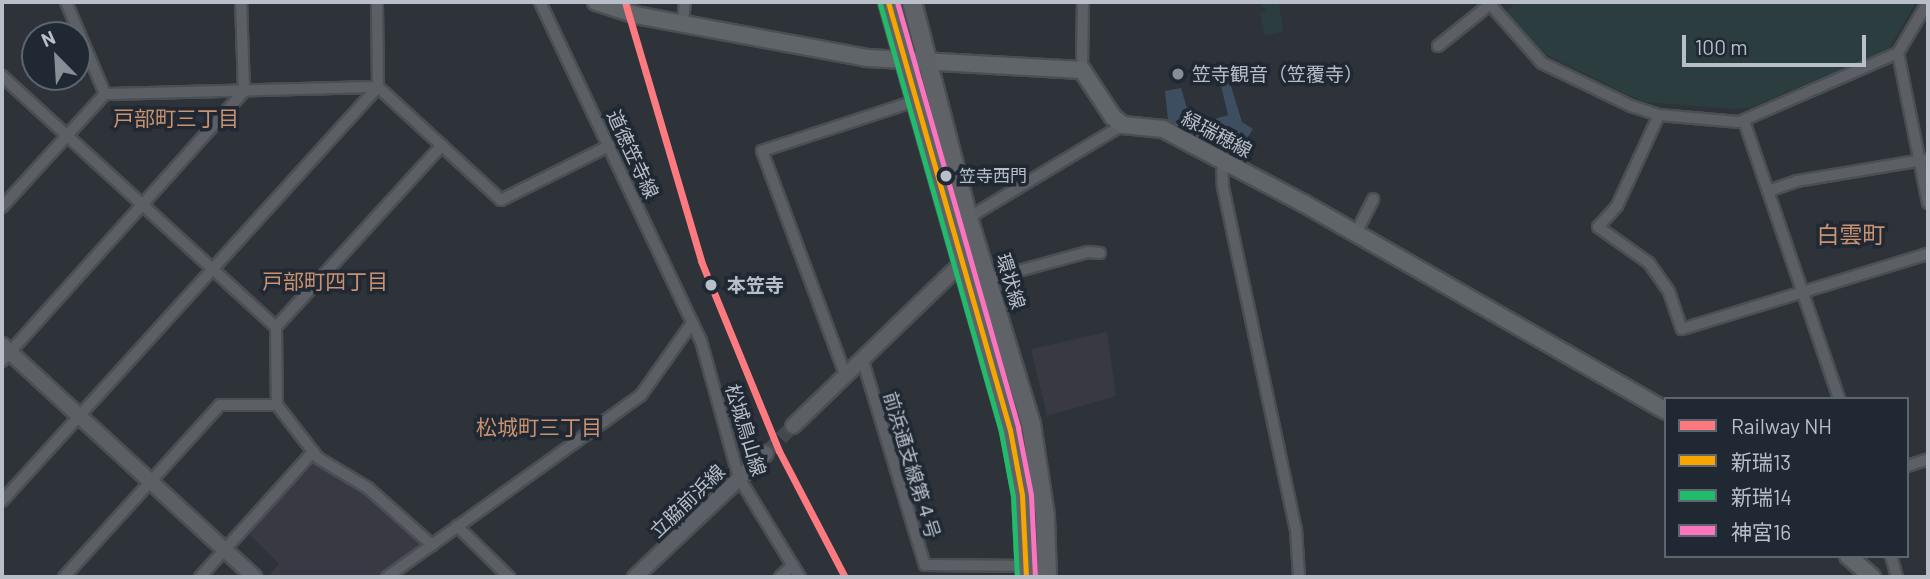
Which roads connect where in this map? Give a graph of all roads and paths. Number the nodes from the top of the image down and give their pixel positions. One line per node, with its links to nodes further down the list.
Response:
1 (66, 2): 21 (street)
2 (241, 2): 20 (street)
3 (377, 2): 19 (street)
4 (540, 2): 28 (street, 道徳笠寺線)
5 (596, 2): 12 (main road)
6 (685, 2): 12 (street)
7 (888, 2): 15 (main road)
8 (912, 2): 16 (main road, 環状線)
9 (1083, 2): 17 (street)
10 (1928, 2): 14 (street)
11 (1491, 3): 13 (street); 23 (street)
12 (683, 23): 15 (main road)
13 (1438, 46)
14 (1898, 52): 24 (street); 29 (street)
15 (906, 63): 16 (main road); 22 (main road)
16 (930, 63): 17 (main road); 36 (main road, 環状線)
17 (1082, 69): 25 (main road)
18 (2, 76): 26 (street)
19 (377, 87): 20 (street); 27 (street); 42 (street)
20 (244, 91): 21 (street); 34 (street)
21 (105, 94): 26 (street)
22 (915, 101): 41 (main road); 49 (street)
23 (1658, 115): 24 (street); 44 (street)
24 (1744, 121): 31 (street)
25 (1123, 125): 30 (main road, 緑瑞穂線); 36 (street)
26 (67, 136): 34 (street); 35 (street)
27 (442, 145): 28 (street); 46 (street)
28 (609, 146): 45 (street, 道徳笠寺線)
29 (1924, 160): 31 (street); 33 (street)
30 (1222, 163): 37 (main road, 緑瑞穂線); 78 (street)
31 (1768, 191): 44 (street)
32 (1373, 199): 37 (street)
33 (1928, 203)
34 (142, 205): 42 (street); 47 (street)
35 (2, 207)
36 (968, 218): 38 (main road, 環状線)
37 (1356, 233): 52 (main road, 緑瑞穂線)
38 (979, 250): 41 (street); 43 (main road, 環状線)
39 (1100, 253): 43 (street)
40 (1928, 254): 44 (street)
41 (961, 261): 48 (street); 68 (main road)
42 (212, 271): 46 (street); 53 (street)
43 (989, 279): 77 (main road, 環状線)
44 (1803, 292): 50 (street)
45 (692, 323): 59 (street, 松城鳥山線); 62 (street)
46 (276, 327): 51 (street)
47 (4, 352): 53 (street)
48 (862, 358): 49 (street); 68 (street, 前浜通支線第４号)
49 (845, 374): 54 (street)
50 (1838, 397)
51 (277, 404): 55 (street); 60 (street)
52 (1664, 410)
53 (78, 418): 60 (street); 61 (street)
54 (793, 426)
55 (313, 452): 63 (street); 64 (street)
56 (766, 453): 59 (street, 立脇前浜線)
57 (1928, 459): 58 (street)
58 (1909, 465)
59 (738, 478): 67 (street, 松城鳥山線); 74 (street, 立脇前浜線)
60 (150, 481): 64 (street); 69 (street)
61 (2, 502)
62 (457, 526): 63 (street); 73 (street)
63 (432, 545): 72 (street)
64 (224, 551): 70 (street); 71 (street)
65 (1850, 558): 79 (main road)
66 (1892, 558): 80 (street)
67 (792, 566): 75 (street); 76 (street, 松城鳥山線)
68 (1026, 572)
69 (64, 577)
70 (200, 577)
71 (254, 577)
72 (387, 577)
73 (509, 577)
74 (635, 577)
75 (780, 577)
76 (800, 577)
77 (1047, 577)
78 (1299, 577)
79 (1872, 577)
80 (1897, 577)

